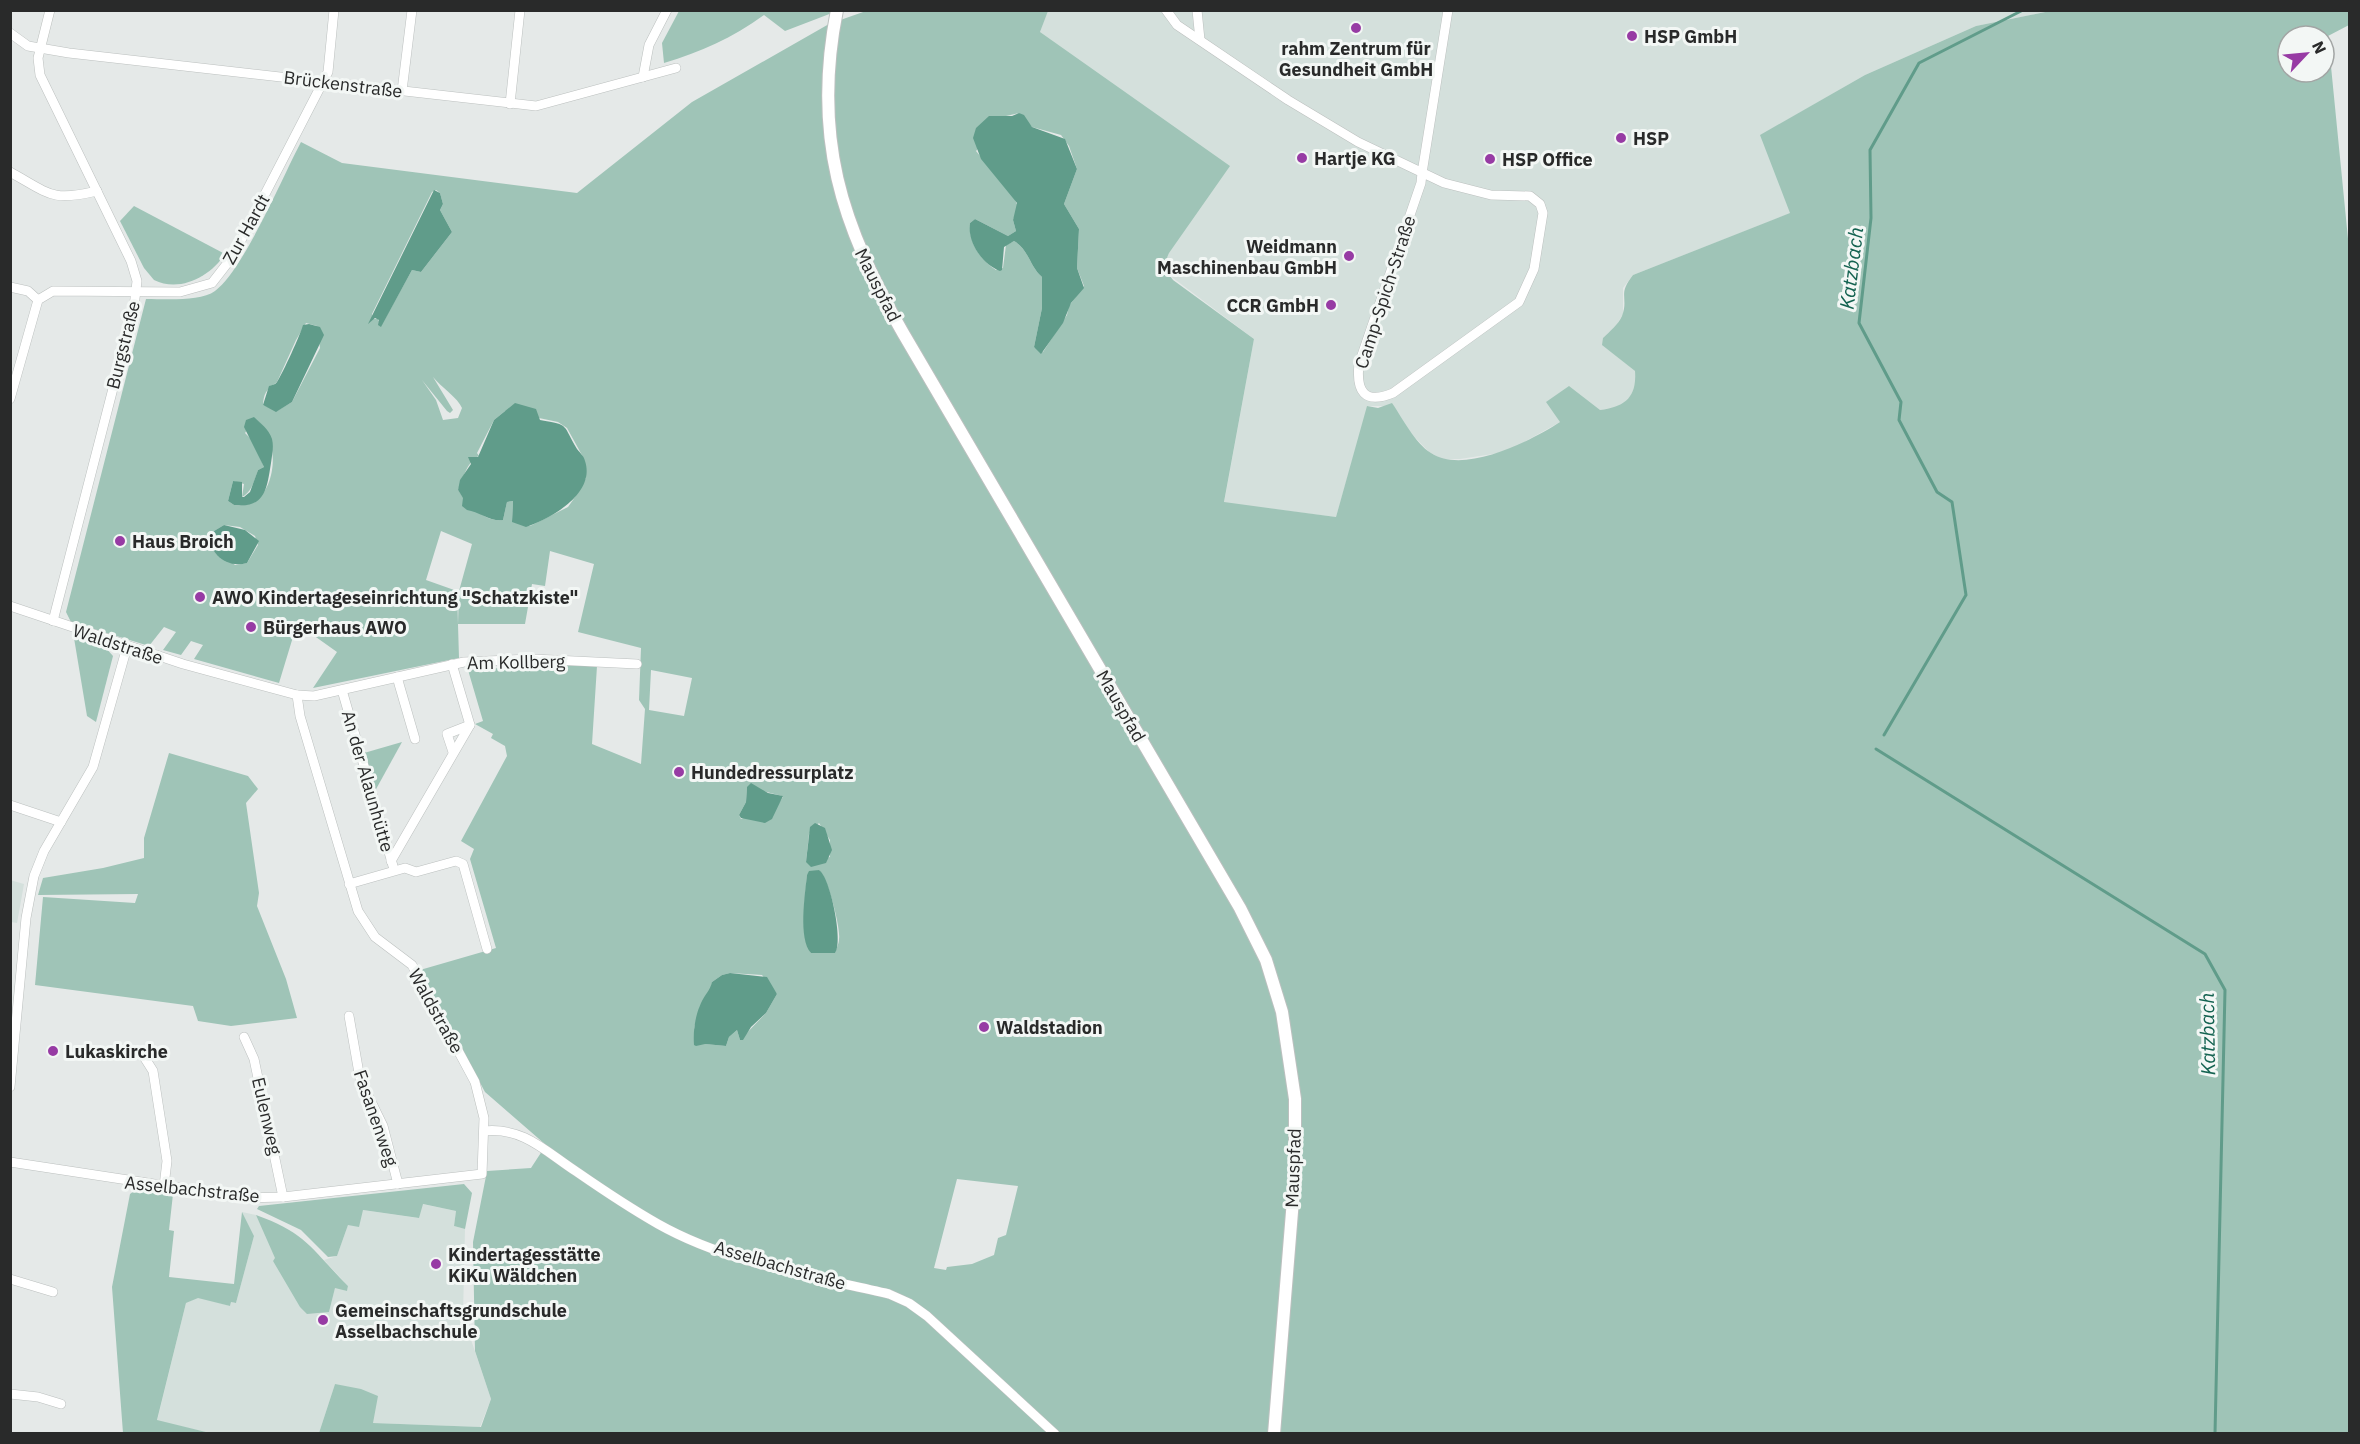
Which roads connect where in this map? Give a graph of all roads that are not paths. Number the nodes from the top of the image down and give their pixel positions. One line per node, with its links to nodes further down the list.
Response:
1 (50, 10): 12 (street, Burgstraße)
2 (334, 10): 15 (street, Zur Hardt)
3 (412, 10): 16 (street)
4 (520, 10): 17 (street)
5 (667, 10): 14 (street)
6 (1166, 10): 11 (street, Camp-Spich-Straße)
7 (1197, 10): 11 (street)
8 (1448, 10): 19 (street, Camp-Spich-Straße)
9 (837, 14): 57 (street, Mauspfad)
10 (10, 33): 12 (street, Brückenstraße)
11 (1200, 40): 19 (street, Camp-Spich-Straße)
12 (40, 48): 15 (street, Brückenstraße); 20 (street, Burgstraße)
13 (676, 68): 14 (street, Brückenstraße)
14 (643, 77): 17 (street, Brückenstraße)
15 (324, 82): 16 (street, Brückenstraße); 22 (street, Zur Hardt)
16 (402, 91): 17 (street, Brückenstraße)
17 (510, 104)
18 (10, 172): 20 (street)
19 (1422, 174): 19 (street, Camp-Spich-Straße)
20 (97, 191): 22 (street, Burgstraße)
21 (10, 287): 23 (street)
22 (137, 290): 23 (street, Zur Hardt); 26 (street, Burgstraße)
23 (38, 300): 24 (street)
24 (10, 399)
25 (10, 606): 26 (street, Waldstraße)
26 (53, 621): 27 (street, Waldstraße)
27 (127, 647): 32 (street, Waldstraße); 38 (street)
28 (452, 664): 29 (street, Am Kollberg); 30 (street, Am Kollberg); 34 (street)
29 (637, 664)
30 (397, 677): 31 (street, Am Kollberg); 35 (street)
31 (342, 690): 33 (street, Am Kollberg); 39 (street, An der Alaunhütte)
32 (297, 695): 33 (street, Waldstraße); 40 (street, Waldstraße)
33 (314, 696)
34 (470, 725): 36 (street); 36 (street)
35 (415, 739)
36 (453, 752): 39 (street)
37 (10, 805): 38 (street)
38 (61, 822): 45 (street)
39 (393, 866): 40 (street); 41 (street)
40 (349, 884): 46 (street, Waldstraße)
41 (488, 949)
42 (349, 1016): 49 (street, Fasanenweg)
43 (244, 1037): 51 (street, Eulenweg)
44 (141, 1052): 50 (street)
45 (10, 1087)
46 (484, 1131): 48 (street, Waldstraße); 56 (street, Asselbachstraße)
47 (10, 1162): 50 (street, Asselbachstraße)
48 (482, 1174): 49 (street, Asselbachstraße)
49 (398, 1184): 51 (street, Asselbachstraße)
50 (164, 1186): 51 (street, Asselbachstraße)
51 (284, 1197)
52 (10, 1279): 53 (street)
53 (53, 1292)
54 (10, 1394): 55 (street)
55 (61, 1404)
56 (1055, 1434)
57 (1274, 1434)

